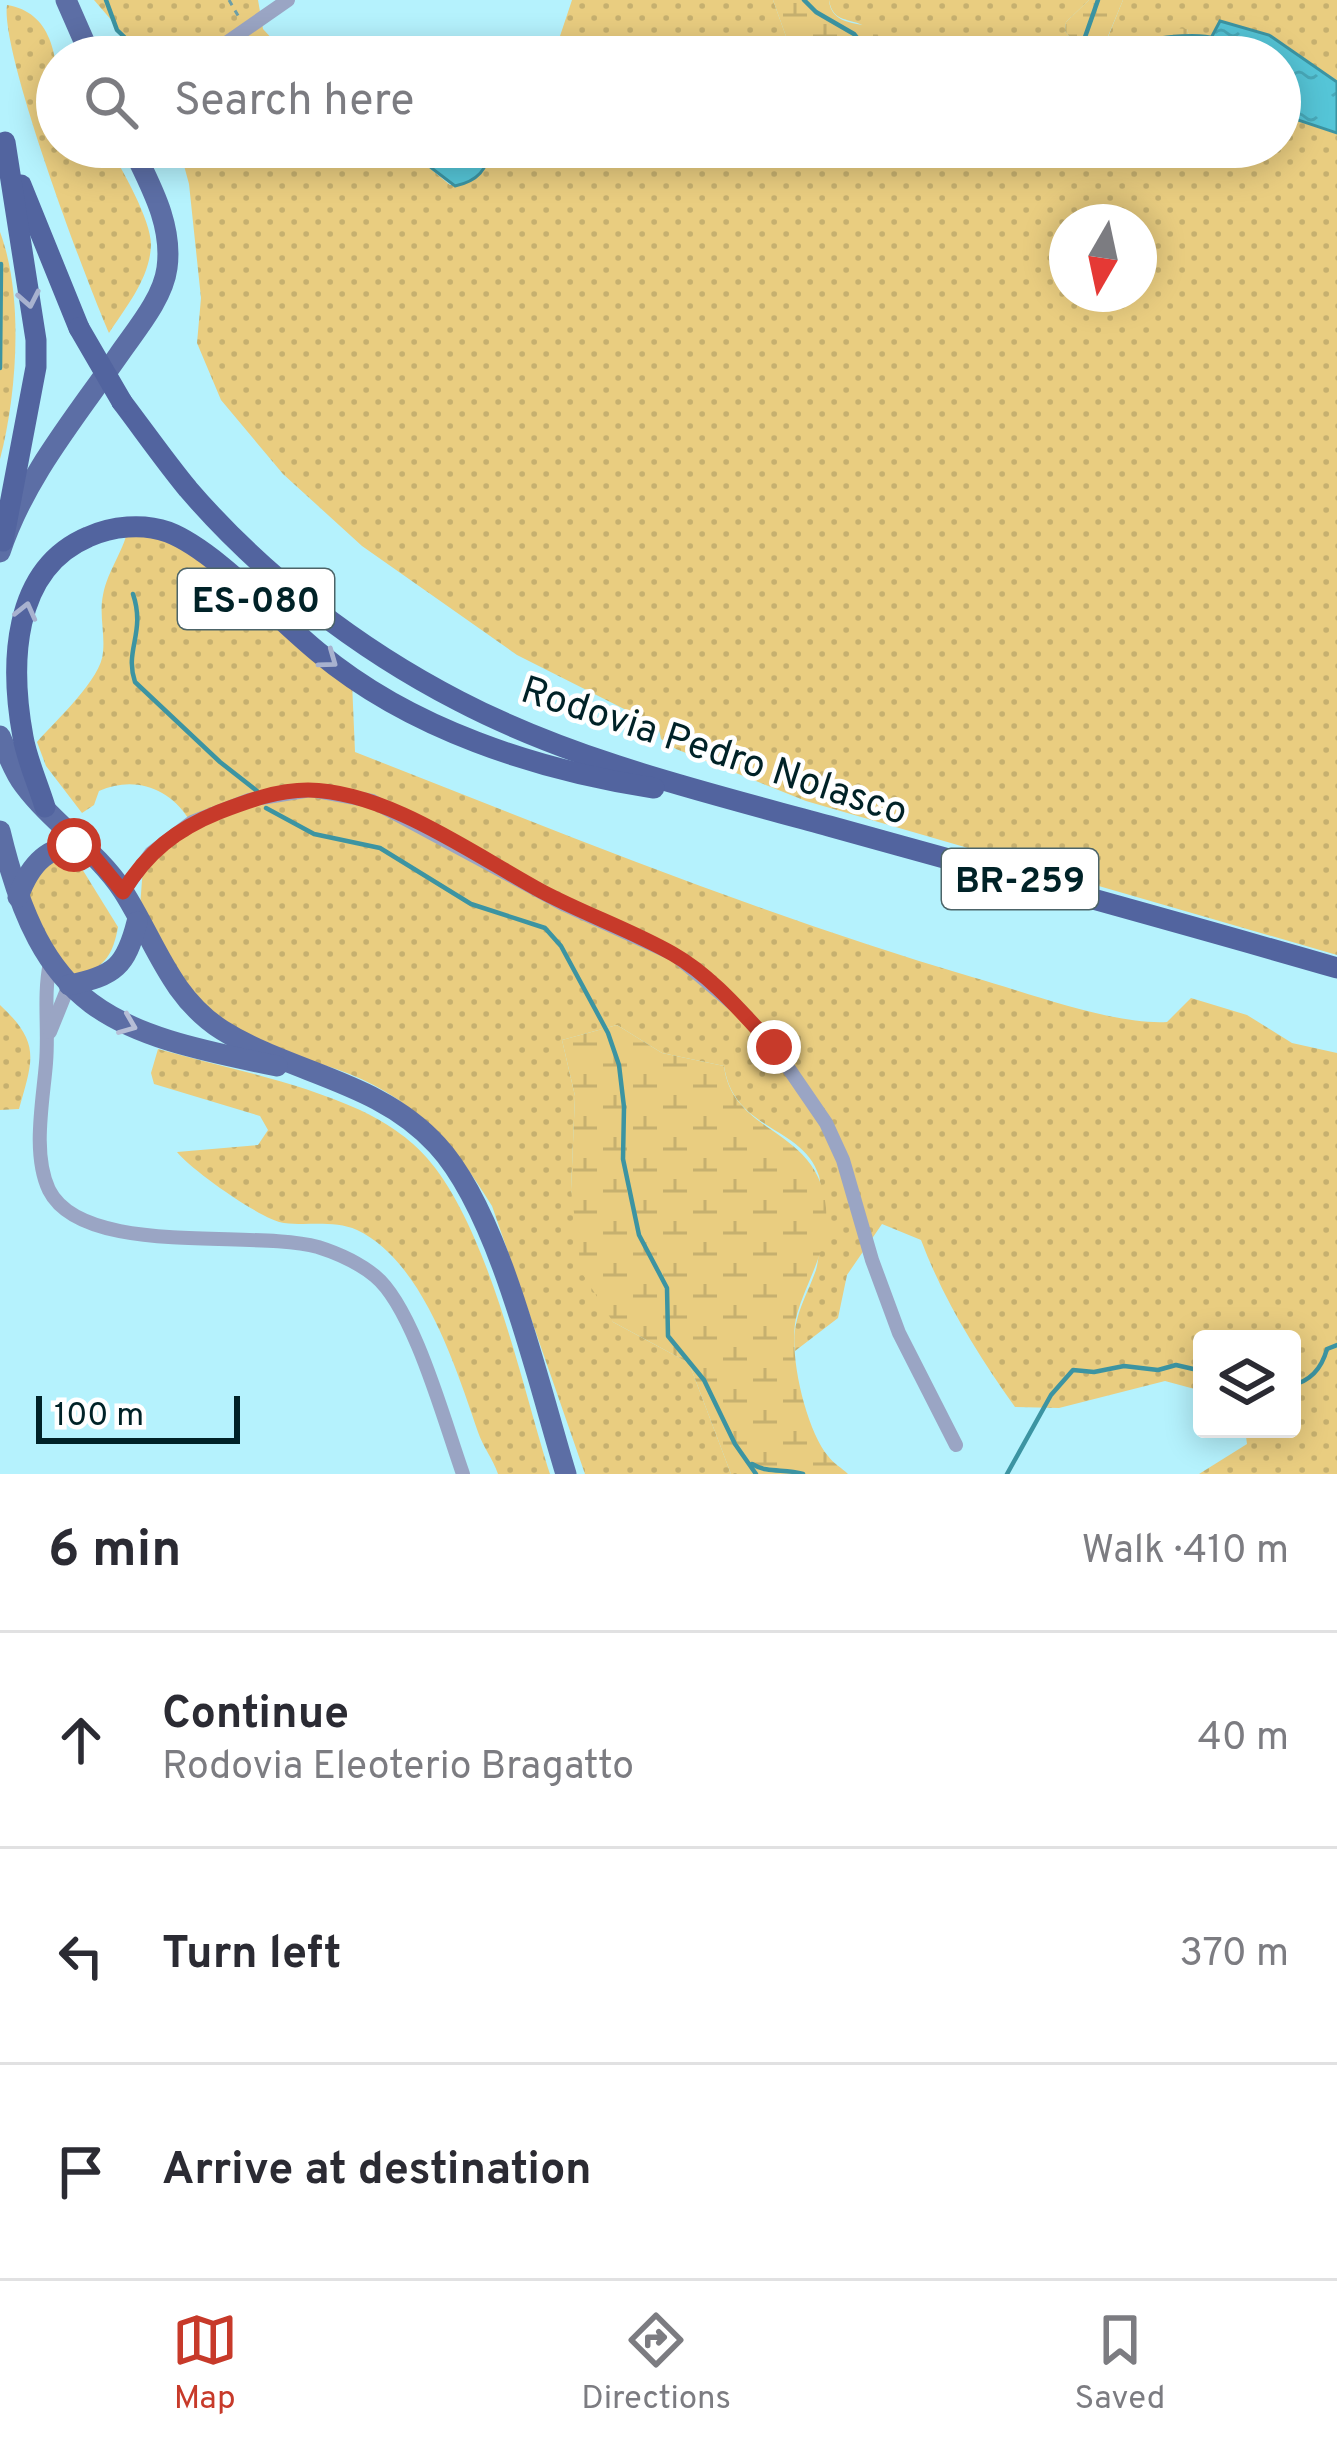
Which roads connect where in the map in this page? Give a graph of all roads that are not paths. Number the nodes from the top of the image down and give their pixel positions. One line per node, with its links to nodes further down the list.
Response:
1 (46, 0): 3 (main road)
2 (288, 0): 5 (street)
3 (69, 7): 4 (main road)
4 (82, 36)
5 (239, 36)
6 (3, 132): 8 (highway, one-way to 8); 10 (highway, Rodovia Pedro Nolasco / BR-259, bridge)
7 (142, 168): 8 (main road)
8 (2, 547)
9 (0, 736): 11 (main road, ES-080)
10 (702, 791): 11 (highway, ES-080, one-way to 10); 19 (highway, Rodovia Pedro Nolasco / BR-259)
11 (45, 807): 13 (main road, ES-080)
12 (0, 832): 14 (main road, ES-080)
13 (86, 847): 15 (main road, ES-080); 16 (main road)
14 (5, 876): 16 (main road, ES-080)
15 (123, 892): 17 (main road, ES-080); 23 (street)
16 (9, 896): 18 (main road, ES-080)
17 (137, 922): 20 (main road); 22 (main road, ES-080)
18 (50, 963): 20 (main road, ES-080); 21 (street)
19 (1337, 968)
20 (69, 985): 21 (street); 22 (main road, ES-080, one-way to 22)
21 (48, 1037): 24 (street)
22 (331, 1077): 25 (main road, ES-080)
23 (956, 1445)
24 (463, 1474)
25 (566, 1474)

